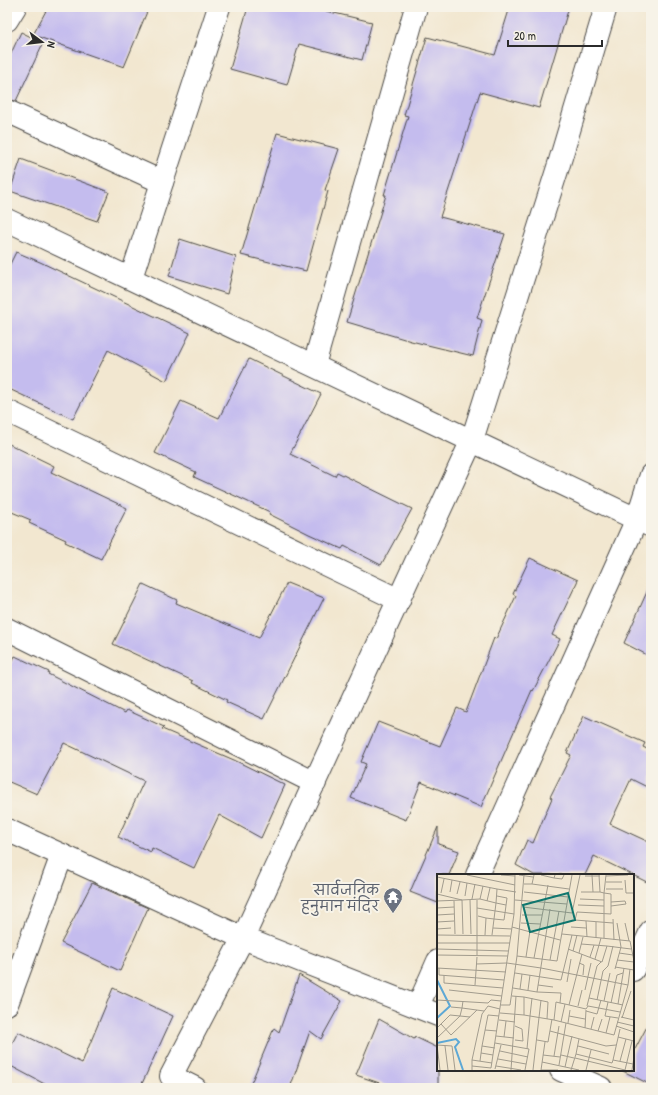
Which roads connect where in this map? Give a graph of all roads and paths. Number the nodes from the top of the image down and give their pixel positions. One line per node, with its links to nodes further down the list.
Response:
1 (15, 7): 5 (street)
2 (219, 7): 7 (street)
3 (416, 7): 10 (street)
4 (606, 7): 12 (street)
5 (7, 20)
6 (7, 111): 7 (street)
7 (162, 182): 9 (street)
8 (7, 220): 9 (street)
9 (131, 278): 10 (street)
10 (314, 365): 12 (street)
11 (7, 411): 15 (street)
12 (472, 440): 14 (street); 15 (street)
13 (651, 475): 14 (street)
14 (644, 522): 20 (street)
15 (399, 600): 17 (street)
16 (7, 629): 17 (street)
17 (315, 783): 22 (street)
18 (7, 830): 19 (street)
19 (62, 855): 22 (street); 25 (street)
20 (477, 874)
21 (651, 931): 24 (street)
22 (243, 938): 26 (street); 30 (street)
23 (437, 963): 26 (street)
24 (634, 968)
25 (7, 1004)
26 (418, 1006): 27 (street)
27 (437, 1015)
28 (564, 1071): 29 (street)
29 (589, 1079)
30 (167, 1082): 31 (street)
31 (195, 1088)

